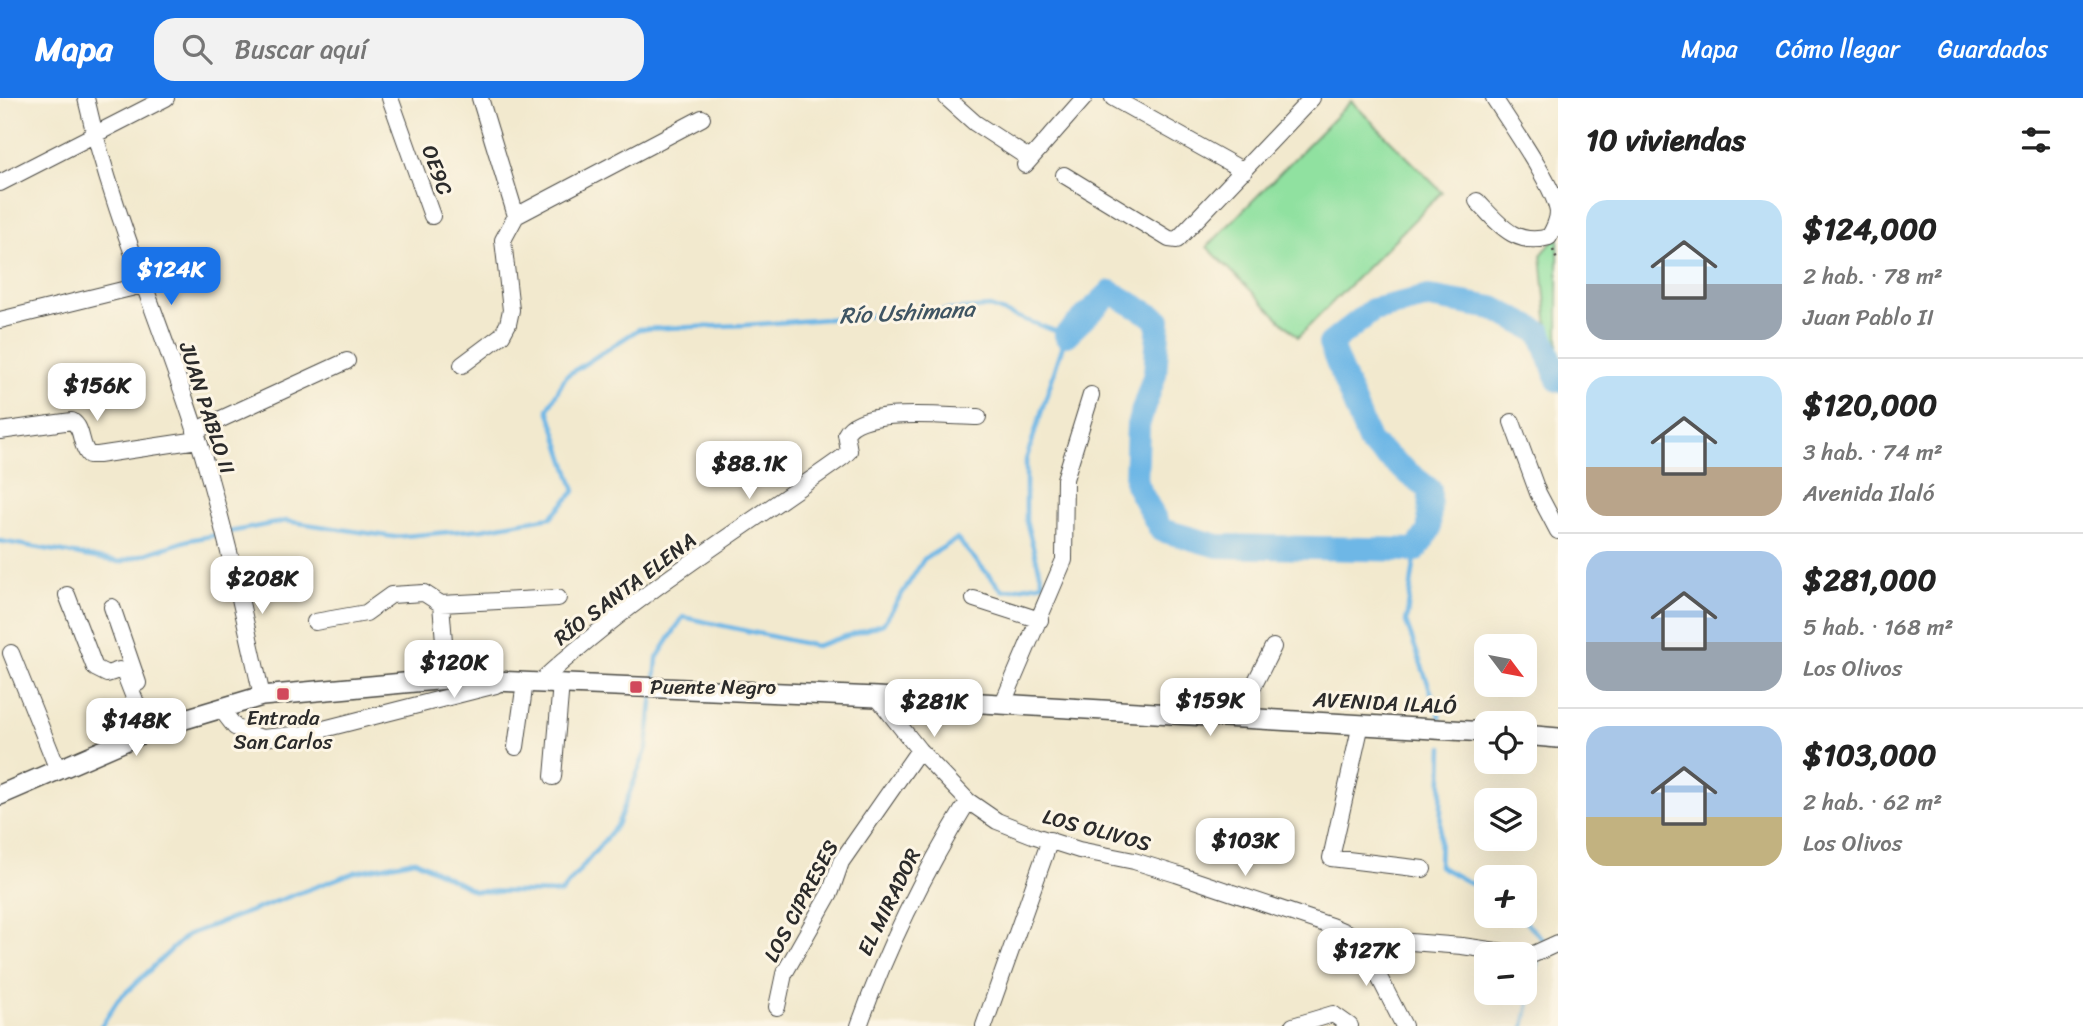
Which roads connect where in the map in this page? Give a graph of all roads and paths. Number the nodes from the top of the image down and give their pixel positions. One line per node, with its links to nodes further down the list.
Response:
1 (86, 98): 11 (street, JUAN PABLO II)
2 (166, 98): 11 (street)
3 (390, 98): 16 (street, OE9C)
4 (480, 98): 17 (street)
5 (947, 98): 6 (street)
6 (1084, 98)
7 (1113, 98): 12 (street)
8 (1494, 98): 15 (street)
9 (1305, 100): 12 (street)
10 (702, 118): 17 (street)
11 (94, 134): 14 (street); 18 (street, JUAN PABLO II)
12 (1244, 171): 13 (street)
13 (1065, 175)
14 (0, 183)
15 (1477, 201)
16 (432, 216)
17 (516, 216): 21 (street)
18 (143, 285): 19 (street); 26 (street, JUAN PABLO II)
19 (0, 320)
20 (347, 361): 26 (street)
21 (463, 365)
22 (1091, 395): 33 (street)
23 (978, 417): 38 (street, RÍO SANTA ELENA)
24 (1512, 422): 27 (street)
25 (0, 431): 26 (street)
26 (197, 435): 40 (street, JUAN PABLO II)
27 (1558, 531)
28 (67, 595): 46 (street)
29 (558, 598): 31 (street)
30 (974, 599): 33 (street)
31 (441, 604): 34 (street); 37 (street)
32 (112, 607): 46 (street)
33 (1040, 620): 42 (street)
34 (315, 622)
35 (1273, 647): 44 (street)
36 (11, 653): 52 (street)
37 (447, 679): 38 (main road, AVENIDA ILALÓ); 40 (main road, AVENIDA ILALÓ)
38 (526, 682): 39 (main road, AVENIDA ILALÓ); 43 (street); 50 (street)
39 (561, 683): 41 (main road, AVENIDA ILALÓ); 53 (street)
40 (262, 695): 43 (main road, AVENIDA ILALÓ)
41 (877, 696): 42 (main road, AVENIDA ILALÓ); 51 (street, LOS OLIVOS)
42 (1003, 703): 44 (main road, AVENIDA ILALÓ)
43 (221, 709): 46 (main road, AVENIDA ILALÓ)
44 (1247, 719): 45 (main road, AVENIDA ILALÓ)
45 (1361, 724): 47 (main road, AVENIDA ILALÓ); 57 (street)
46 (151, 729): 52 (main road, AVENIDA ILALÓ)
47 (1474, 731)
48 (1537, 736): 49 (main road)
49 (1558, 738)
50 (516, 747)
51 (919, 750): 55 (street, LOS OLIVOS); 62 (street, LOS CIPRESES)
52 (58, 770): 54 (main road, AVENIDA ILALÓ)
53 (552, 777)
54 (0, 795)
55 (968, 801): 56 (street, LOS OLIVOS); 63 (street, EL MIRADOR)
56 (1050, 840): 58 (street, LOS OLIVOS); 64 (street)
57 (1423, 869)
58 (1359, 938): 60 (street, LOS OLIVOS); 67 (street)
59 (1558, 943): 61 (street)
60 (1474, 948)
61 (1537, 953)
62 (777, 1007)
63 (859, 1026)
64 (984, 1026)
65 (1293, 1026): 66 (street)
66 (1350, 1026)
67 (1404, 1026)

